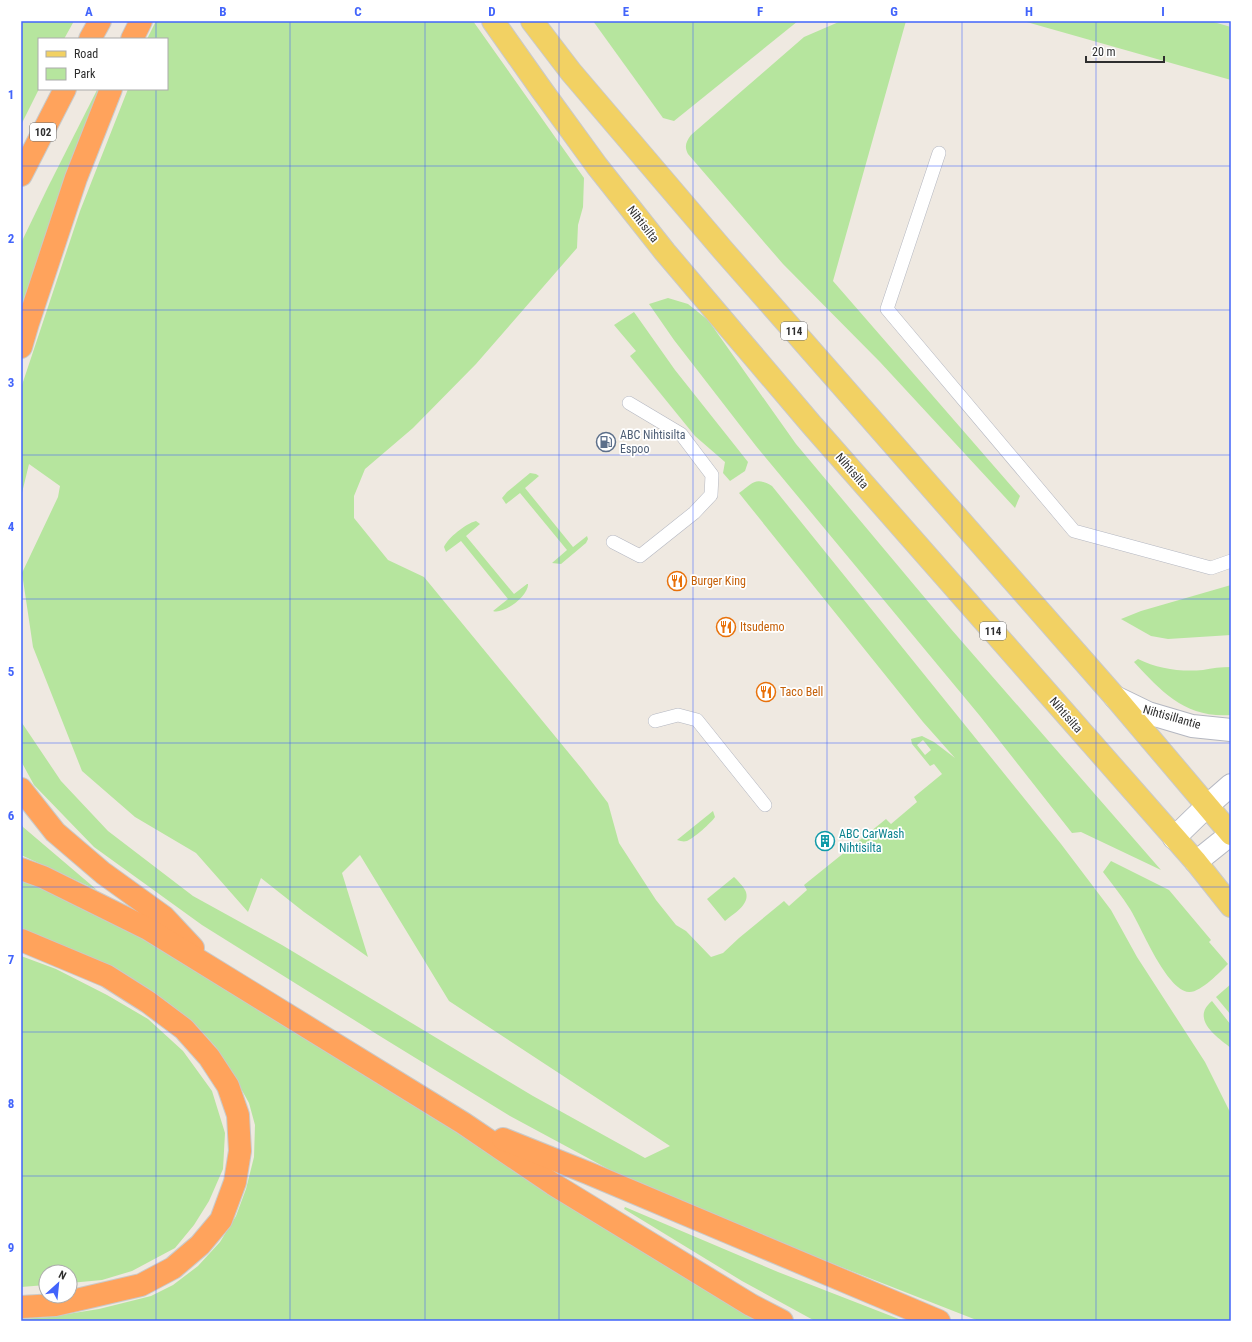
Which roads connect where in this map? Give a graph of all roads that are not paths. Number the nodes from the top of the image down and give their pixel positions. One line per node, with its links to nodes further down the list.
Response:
1 (100, 21): 5 (highway)
2 (141, 21): 6 (highway)
3 (493, 21): 23 (main road, Nihtisilta / 114)
4 (532, 21): 15 (main road, 114)
5 (91, 38)
6 (132, 38)
7 (64, 90): 10 (highway, 102)
8 (111, 90): 11 (highway)
9 (939, 153): 14 (lane)
10 (21, 175)
11 (21, 347)
12 (629, 404): 13 (lane)
13 (613, 542)
14 (1231, 561)
15 (1115, 697): 17 (street, Nihtisillantie); 21 (main road, 114)
16 (655, 721): 20 (lane)
17 (1231, 730)
18 (1231, 784): 21 (street)
19 (21, 789): 28 (highway)
20 (765, 805)
21 (1207, 806): 22 (main road, 114); 23 (street)
22 (1231, 834): 24 (street)
23 (1174, 838): 24 (main road, Nihtisilta / 114)
24 (1196, 862): 26 (main road, Nihtisilta / 114)
25 (21, 869): 28 (highway)
26 (1231, 906)
27 (21, 940): 30 (highway)
28 (212, 967): 29 (highway)
29 (463, 1123): 31 (highway); 32 (highway)
30 (21, 1307)
31 (782, 1321)
32 (939, 1321)

